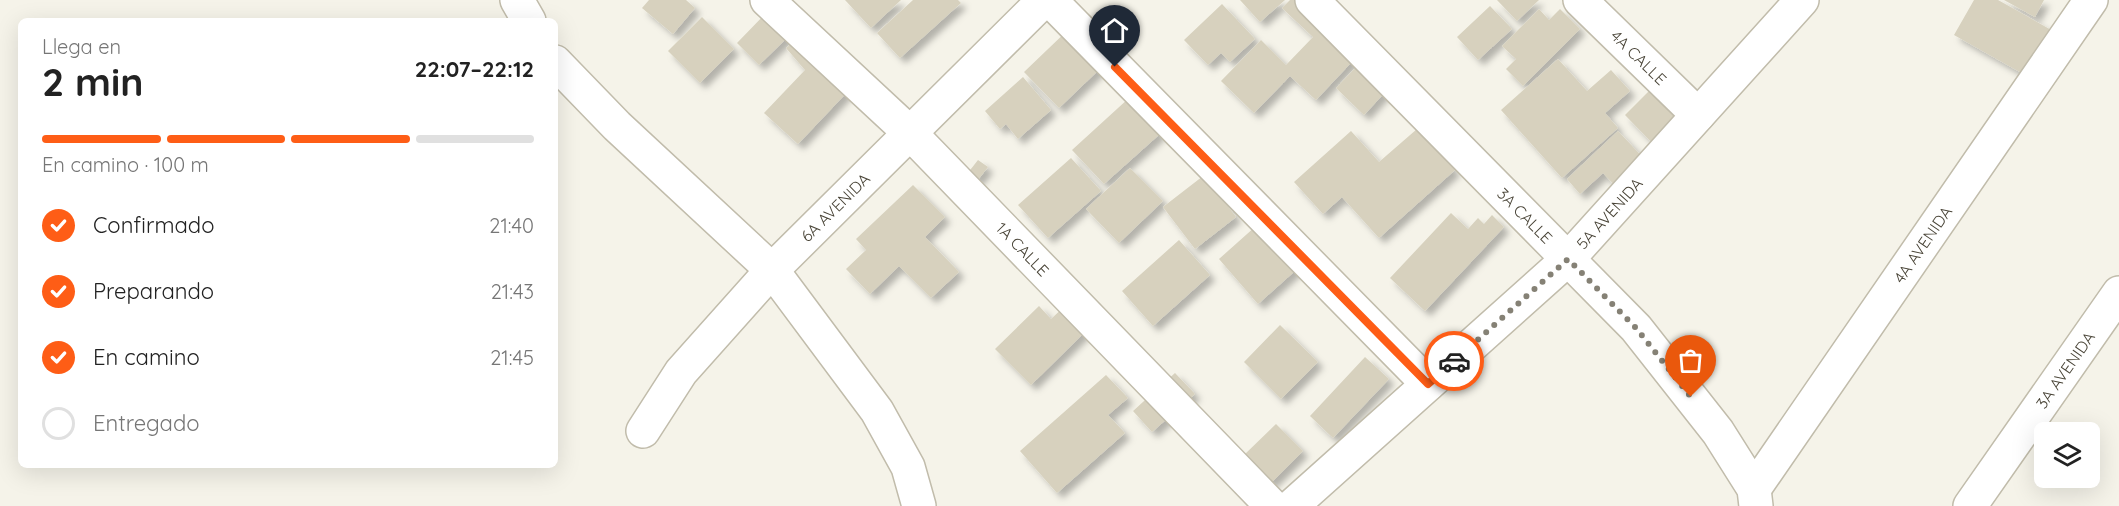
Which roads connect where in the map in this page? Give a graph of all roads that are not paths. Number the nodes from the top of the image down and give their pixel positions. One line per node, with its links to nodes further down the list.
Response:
1 (518, 0): 9 (street)
2 (766, 0): 12 (street, 1A CALLE)
3 (1044, 0): 12 (street, 6A AVENIDA)
4 (1050, 0): 16 (street)
5 (1312, 0): 13 (street, 3A CALLE)
6 (1580, 0): 11 (street, 4A CALLE)
7 (1802, 0): 11 (street, 5A AVENIDA)
8 (2091, 0): 18 (street, 4A AVENIDA)
9 (527, 18)
10 (558, 65): 14 (street)
11 (1698, 115): 13 (street, 5A AVENIDA)
12 (910, 133): 14 (street, 6A AVENIDA); 20 (street, 1A CALLE)
13 (1568, 259): 16 (street, 5A AVENIDA); 18 (street, 3A CALLE)
14 (772, 270): 17 (street, 6A AVENIDA); 19 (street)
15 (2119, 293): 22 (street, 3A AVENIDA)
16 (1428, 384): 21 (street, 5A AVENIDA)
17 (643, 431)
18 (1755, 498)
19 (920, 506)
20 (1272, 506)
21 (1292, 506)
22 (1970, 506)

